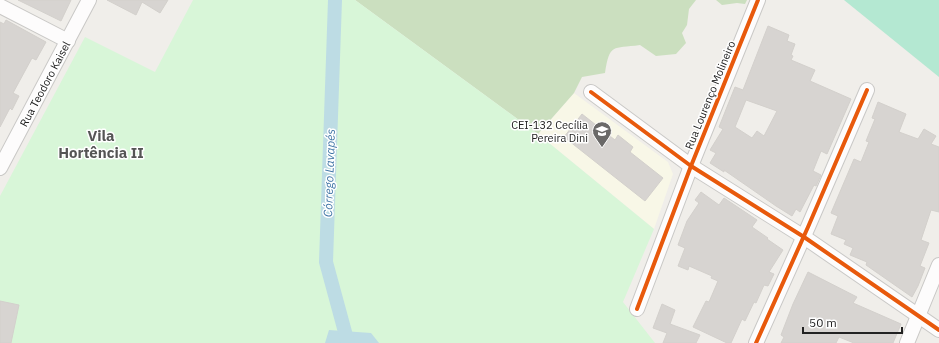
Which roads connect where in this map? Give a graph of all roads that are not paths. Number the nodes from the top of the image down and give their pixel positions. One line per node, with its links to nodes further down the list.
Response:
1 (89, 0): 4 (street, Rua Teodoro Kaisel)
2 (758, 0): 7 (street, Rua Lourenço Molineiro)
3 (0, 6): 4 (street)
4 (68, 40): 8 (street, Rua Teodoro Kaisel)
5 (867, 90): 9 (street)
6 (591, 92): 7 (street)
7 (691, 166): 9 (street); 11 (street, Rua Lourenço Molineiro)
8 (0, 168)
9 (804, 237): 12 (street); 14 (street)
10 (939, 265): 12 (street)
11 (637, 309)
12 (918, 316): 13 (street); 15 (street)
13 (939, 330)
14 (756, 343)
15 (907, 343)

